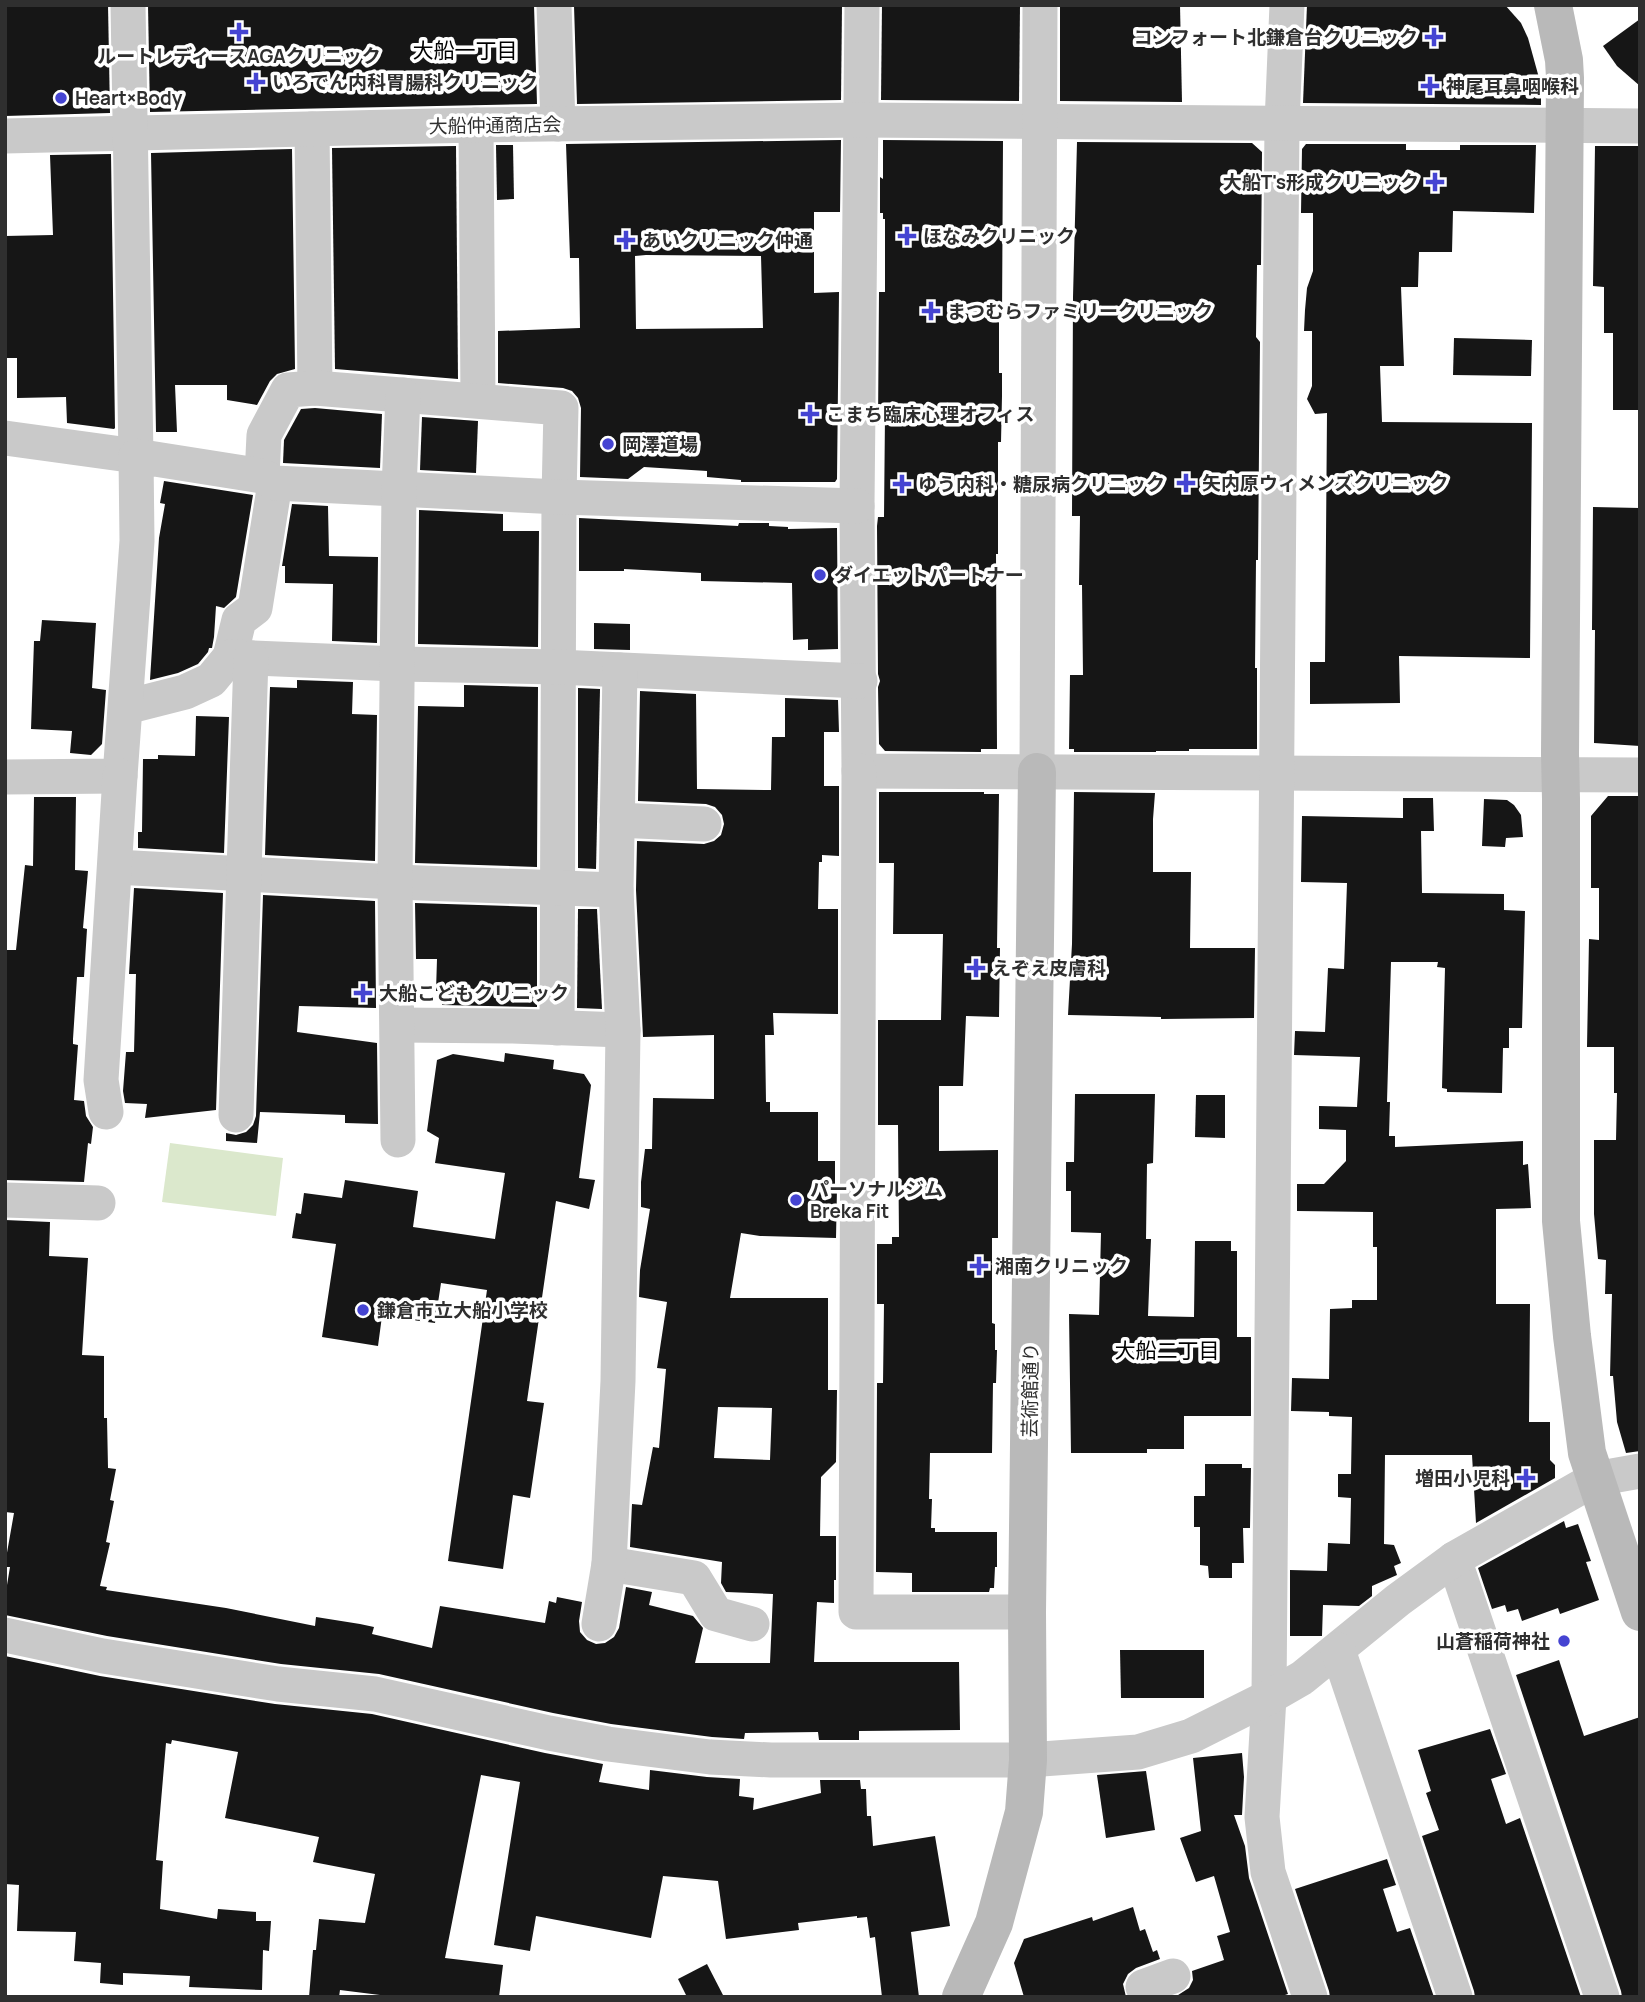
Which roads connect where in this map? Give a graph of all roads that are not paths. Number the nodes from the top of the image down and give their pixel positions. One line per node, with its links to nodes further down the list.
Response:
1 (128, 5): 15 (street)
2 (554, 5): 10 (street)
3 (862, 5): 7 (street)
4 (1040, 5): 8 (street)
5 (1287, 5): 9 (street)
6 (1553, 5): 12 (street)
7 (861, 120): 8 (street, 大船仲通商店会); 10 (street, 大船仲通商店会); 25 (street)
8 (1039, 120): 9 (street, 大船仲通商店会); 33 (street)
9 (1282, 123): 12 (street, 大船仲通商店会); 34 (street)
10 (558, 124): 11 (street, 大船仲通商店会)
11 (476, 125): 14 (street, 大船仲通商店会); 19 (street)
12 (1565, 126): 13 (street, 大船仲通商店会); 37 (street)
13 (1640, 126)
14 (312, 129): 15 (street, 大船仲通商店会); 17 (street)
15 (129, 133): 16 (street, 大船仲通商店会); 21 (street)
16 (5, 136)
17 (315, 388): 18 (street); 22 (street)
18 (403, 395): 19 (street); 23 (street)
19 (478, 400): 24 (street)
20 (5, 438): 21 (street)
21 (136, 456): 22 (street); 31 (street)
22 (269, 480): 23 (street); 26 (street)
23 (400, 489): 24 (street); 27 (street)
24 (559, 497): 25 (street); 28 (street)
25 (856, 506): 30 (street)
26 (241, 658): 27 (street); 31 (street); 42 (street)
27 (397, 664): 28 (street); 43 (street)
28 (558, 667): 29 (street); 44 (street)
29 (620, 670): 30 (street); 39 (street)
30 (860, 681): 32 (street)
31 (126, 707): 36 (street)
32 (859, 771): 33 (street); 58 (street)
33 (1037, 772): 34 (street); 58 (street, 芸術館通り)
34 (1278, 774): 37 (street); 64 (street)
35 (1640, 775): 37 (street)
36 (120, 776): 38 (street); 41 (street)
37 (1561, 776): 55 (street)
38 (5, 777)
39 (617, 820): 40 (street); 45 (street)
40 (704, 824)
41 (115, 867): 42 (street); 49 (street)
42 (243, 874): 43 (street); 50 (street)
43 (395, 882): 44 (street); 46 (street)
44 (556, 887): 45 (street); 47 (street)
45 (616, 890): 48 (street)
46 (398, 1025): 47 (street); 51 (street)
47 (556, 1028): 48 (street)
48 (623, 1030): 57 (street)
49 (106, 1112)
50 (236, 1115)
51 (398, 1140)
52 (5, 1200): 53 (street)
53 (98, 1203)
54 (1640, 1471): 55 (street)
55 (1595, 1479): 56 (street); 59 (street)
56 (1454, 1559): 63 (street); 69 (street)
57 (609, 1564): 60 (street); 61 (street)
58 (1027, 1612): 65 (street, 芸術館通り)
59 (1640, 1612)
60 (599, 1624)
61 (752, 1624)
62 (5, 1634): 65 (street)
63 (1338, 1650): 64 (street); 68 (street)
64 (1269, 1697): 65 (street); 67 (street)
65 (1028, 1760): 66 (street, 芸術館通り)
66 (961, 1997)
67 (1310, 1997)
68 (1455, 1997)
69 (1602, 1997)

